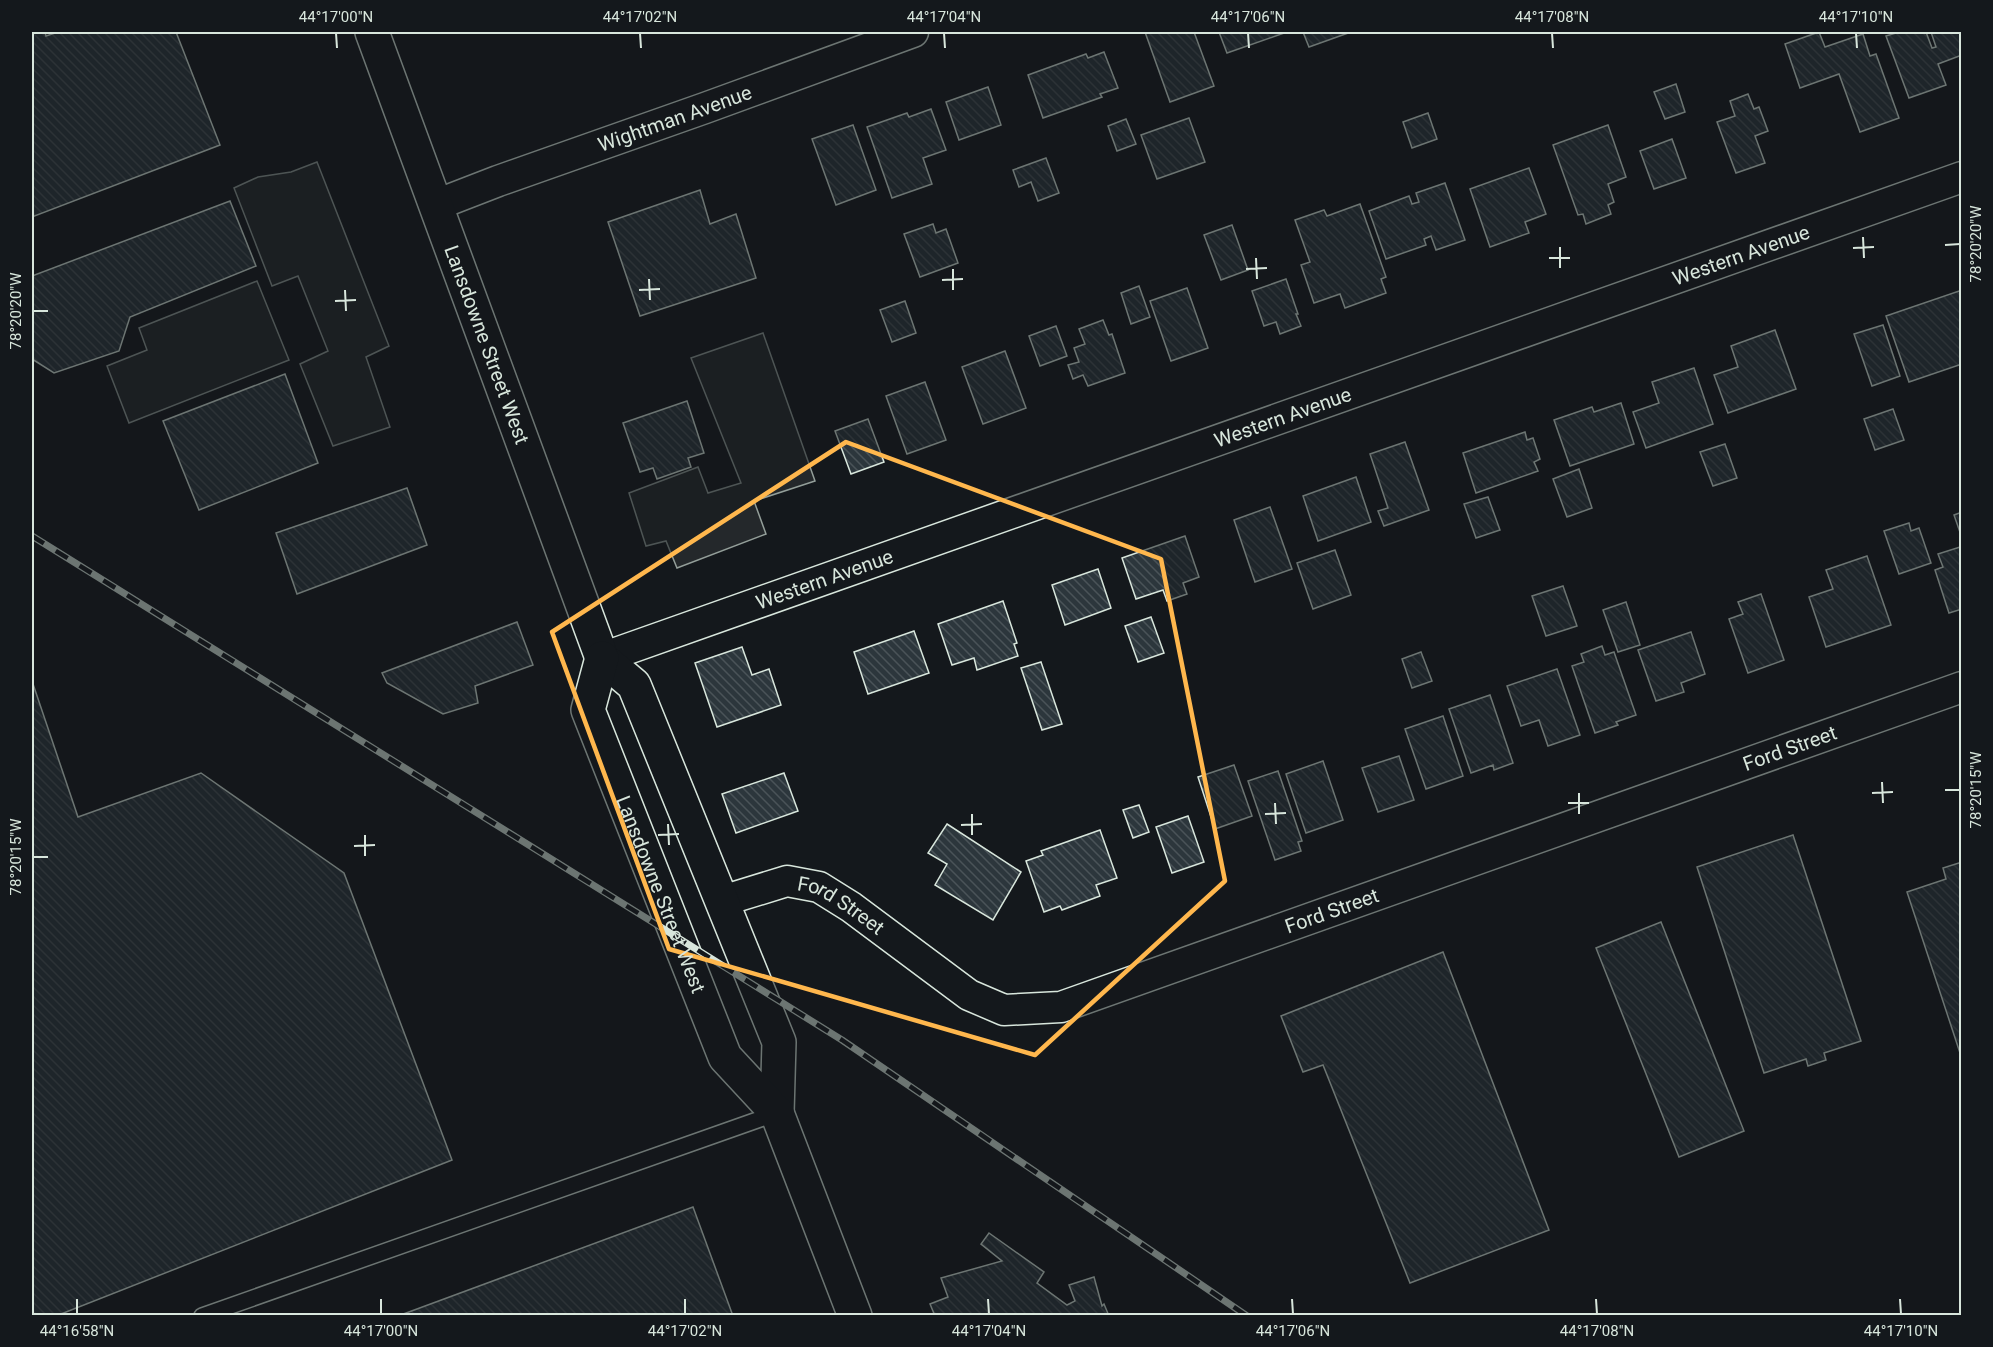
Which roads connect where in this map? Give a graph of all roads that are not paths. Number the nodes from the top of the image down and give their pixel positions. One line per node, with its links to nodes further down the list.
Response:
1 (372, 32): 4 (main road, Lansdowne Street West)
2 (913, 32): 4 (street, Wightman Avenue)
3 (1962, 177): 5 (street, Western Avenue)
4 (436, 205): 5 (main road, Lansdowne Street West)
5 (602, 658): 7 (main road, Lansdowne Street West); 8 (main road, Lansdowne Street West)
6 (1962, 687): 7 (street, Ford Street)
7 (722, 901): 8 (main road, Lansdowne Street West)
8 (777, 1113): 9 (lane); 10 (main road, Lansdowne Street West)
9 (202, 1316)
10 (855, 1316)

